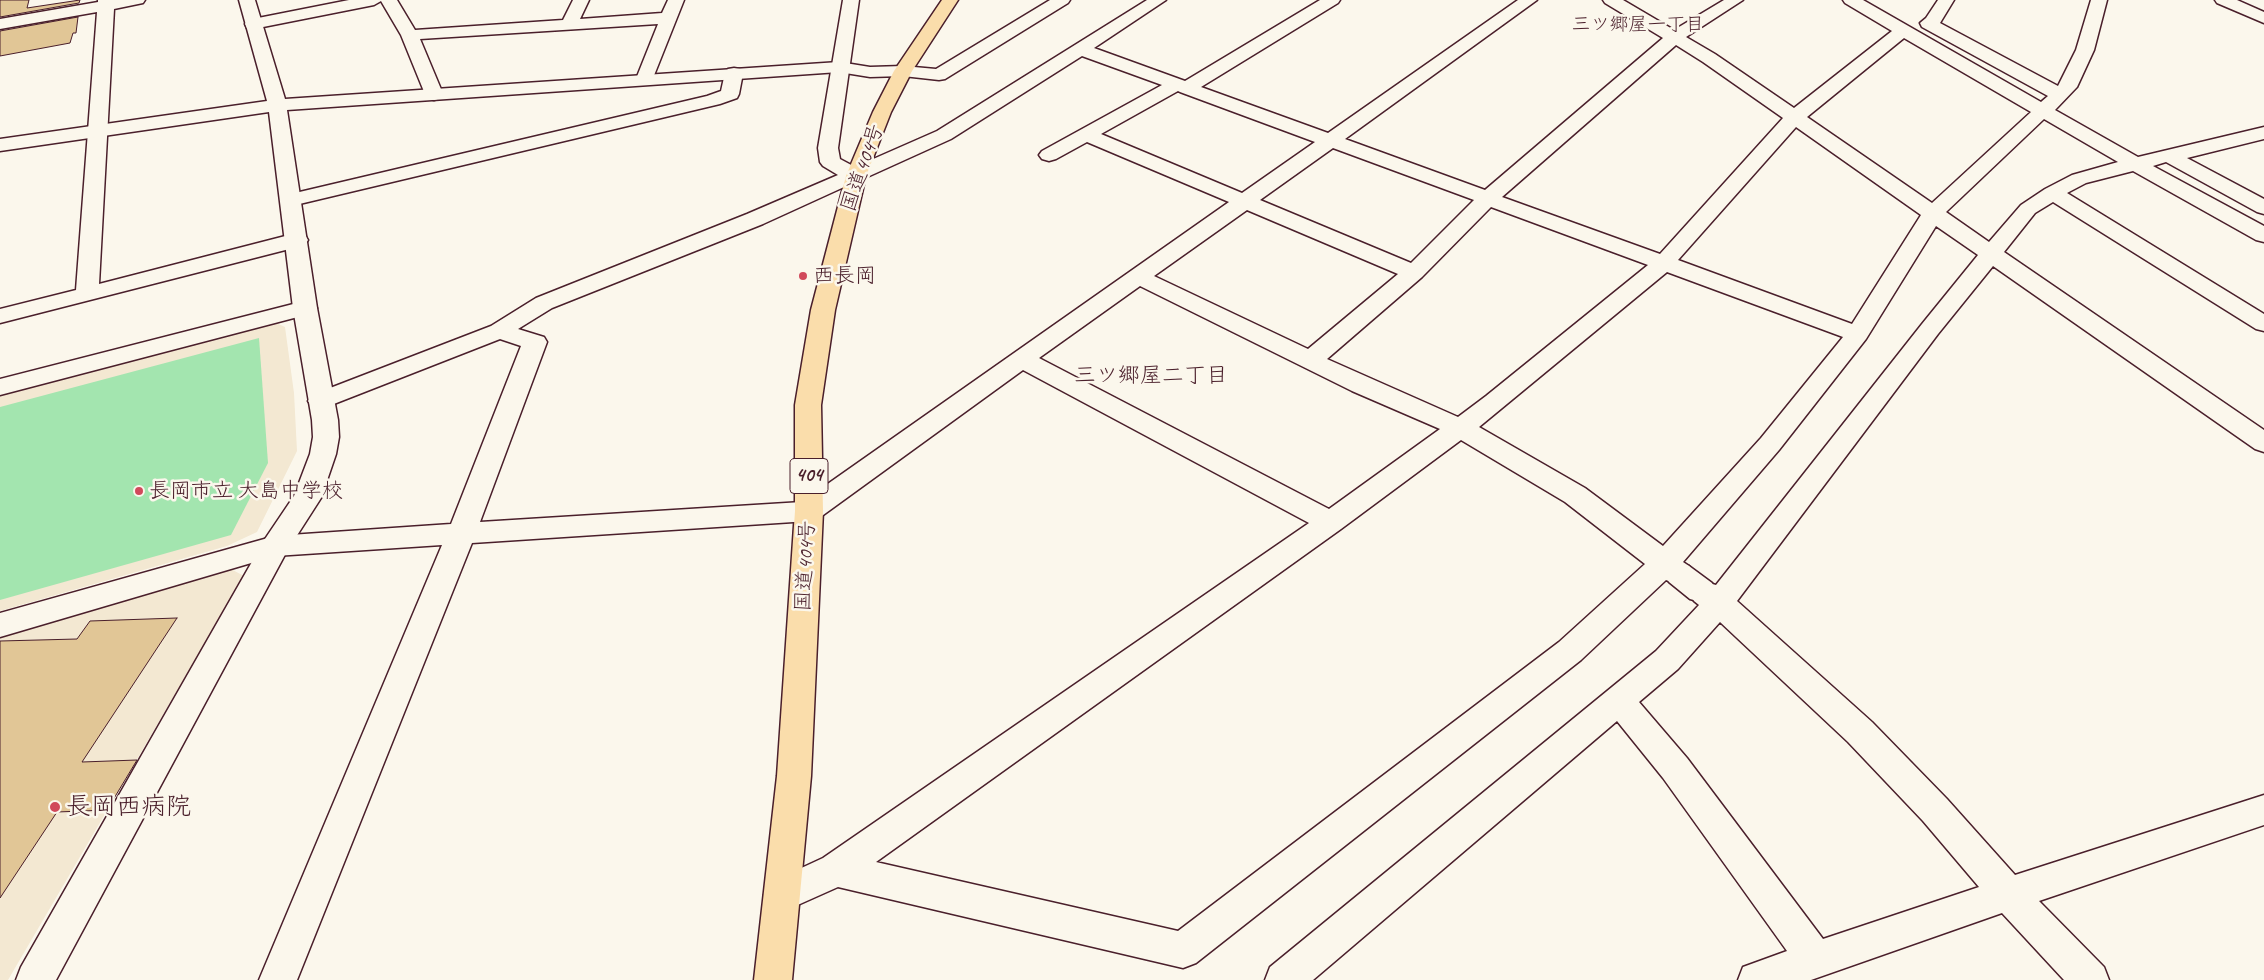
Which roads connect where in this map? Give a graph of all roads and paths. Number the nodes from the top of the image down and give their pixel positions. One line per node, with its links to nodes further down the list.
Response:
1 (137, 0): 18 (street)
2 (374, 0): 19 (street)
3 (389, 0): 25 (street)
4 (581, 0): 24 (street)
5 (676, 0): 20 (street)
6 (851, 0): 28 (street)
7 (950, 0): 29 (highway, 国道404号 / 404)
8 (1062, 0): 29 (street)
9 (1158, 0): 27 (street)
10 (1332, 0): 32 (street)
11 (1529, 0): 41 (street)
12 (1611, 0): 26 (street)
13 (1735, 0): 26 (street)
14 (1851, 0): 22 (street)
15 (1946, 0): 22 (street)
16 (2099, 0): 34 (street)
17 (2223, 0): 21 (street)
18 (106, 3): 23 (street); 38 (street)
19 (250, 12): 35 (street)
20 (669, 18): 24 (street); 31 (street)
21 (2264, 18)
22 (1916, 23): 34 (street); 36 (street); 37 (street)
23 (0, 24)
24 (569, 24): 25 (street)
25 (410, 35): 33 (street)
26 (1675, 37): 37 (street); 48 (street)
27 (1080, 49): 32 (street); 46 (street)
28 (839, 67): 29 (street); 30 (street); 46 (street)
29 (903, 71): 46 (highway, 国道404号 / 404)
30 (734, 73): 31 (street); 49 (street)
31 (645, 79): 33 (street)
32 (1181, 86): 40 (street); 41 (street)
33 (434, 94): 35 (street)
34 (2059, 94): 36 (street)
35 (277, 104): 38 (street); 49 (street)
36 (2044, 110): 45 (street); 52 (street)
37 (1793, 118): 52 (street); 56 (street)
38 (99, 129): 42 (street); 59 (street)
39 (2264, 134): 44 (street)
40 (1087, 135): 43 (street); 50 (street)
41 (1330, 140): 48 (street); 50 (street)
42 (0, 145)
43 (1049, 155)
44 (2169, 156): 45 (street); 51 (street)
45 (2135, 164): 47 (street); 53 (street)
46 (856, 176): 63 (street); 71 (highway, 国道404号 / 404)
47 (2052, 193): 55 (street); 62 (street)
48 (1487, 199): 56 (street); 57 (street)
49 (291, 200): 54 (street)
50 (1244, 201): 57 (street); 58 (street)
51 (2264, 208)
52 (1933, 213): 55 (street); 64 (street)
53 (2264, 235)
54 (296, 240): 59 (street); 60 (street)
55 (1992, 254): 70 (street); 75 (street)
56 (1664, 263): 64 (street); 69 (street)
57 (1414, 272): 66 (street)
58 (1137, 276): 65 (street); 66 (street)
59 (87, 294): 61 (street)
60 (305, 308): 67 (street); 68 (street)
61 (0, 316)
62 (2264, 324)
63 (499, 331): 68 (street); 73 (street)
64 (1858, 334): 75 (street)
65 (1021, 359): 71 (street); 72 (street)
66 (1310, 360): 69 (street)
67 (0, 387)
68 (321, 401): 74 (street)
69 (1461, 428): 72 (street); 75 (street)
70 (2264, 443)
71 (809, 511): 73 (street); 81 (highway, 国道404号 / 404)
72 (1331, 522): 79 (street)
73 (461, 535): 74 (street); 84 (street)
74 (275, 546): 76 (street); 83 (street)
75 (1691, 582): 77 (street); 79 (street); 80 (street)
76 (0, 625)
77 (1619, 701): 82 (street); 86 (street)
78 (2264, 810): 80 (street)
79 (836, 870): 81 (street)
80 (2008, 894): 82 (street); 88 (street)
81 (782, 895): 85 (highway, 国道404号 / 404)
82 (1816, 960): 87 (street)
83 (35, 980)
84 (278, 980)
85 (774, 980)
86 (1284, 980)
87 (1757, 980)
88 (2090, 980)

